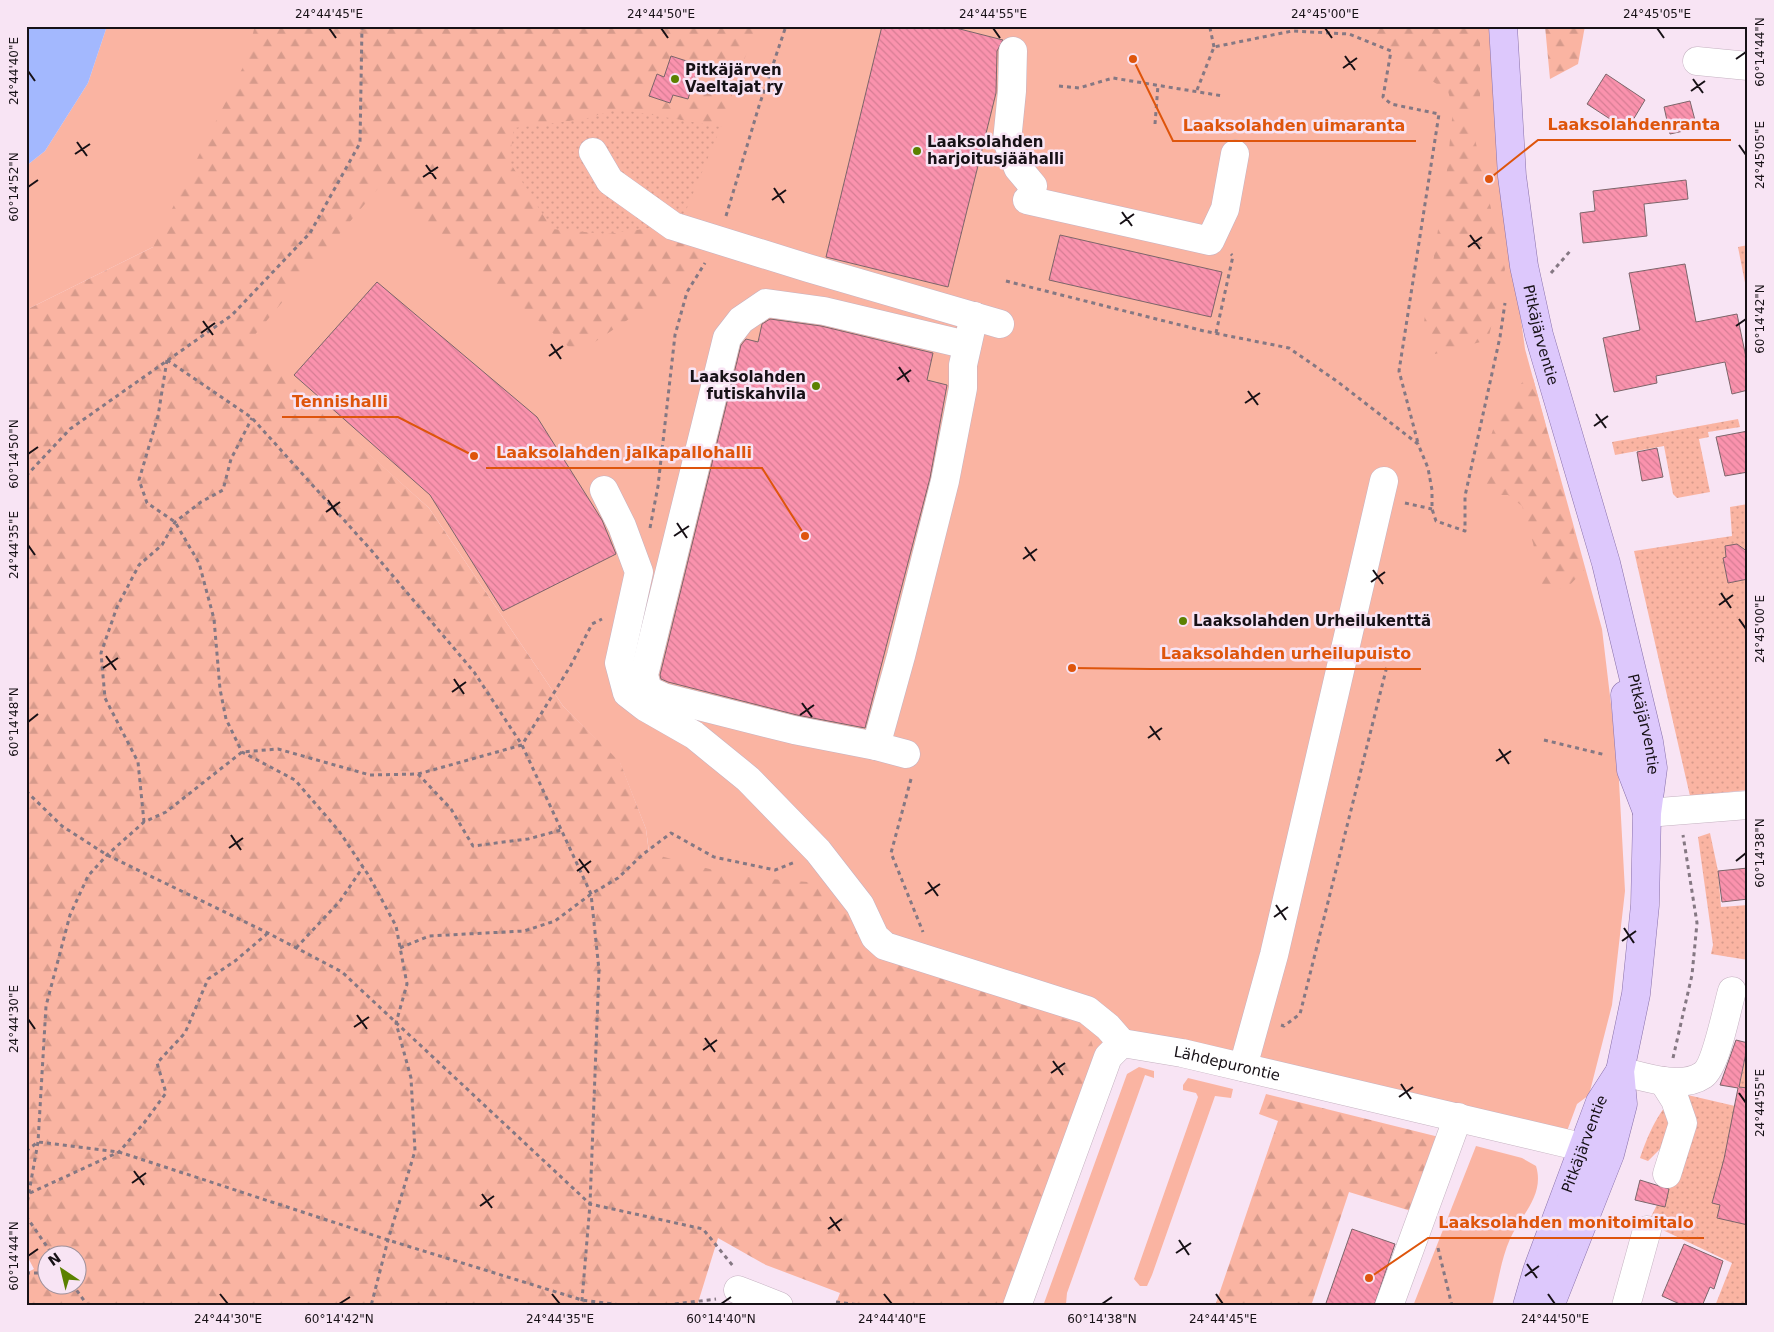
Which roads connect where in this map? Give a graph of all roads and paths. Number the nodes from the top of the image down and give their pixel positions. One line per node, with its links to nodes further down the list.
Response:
1 (362, 26): 26 (path)
2 (786, 26): 16 (path)
3 (1217, 26): 5 (path)
4 (1503, 26): 45 (main road, Pitkäjärventie)
5 (1214, 47): 11 (path); 28 (path)
6 (1013, 51): 17 (street)
7 (1697, 61): 8 (street)
8 (1748, 66)
9 (1158, 84): 10 (path); 11 (path); 13 (path)
10 (1058, 86)
11 (1197, 90): 12 (path)
12 (1223, 96)
13 (1155, 124)
14 (593, 152): 16 (street)
15 (1235, 154): 17 (street)
16 (720, 239): 22 (street); 33 (path)
17 (1210, 241): 24 (path)
18 (1571, 250): 19 (path)
19 (1549, 274)
20 (1006, 281): 24 (path)
21 (1506, 295): 28 (path)
22 (974, 316): 23 (street); 25 (street)
23 (1000, 324)
24 (1216, 333): 28 (path)
25 (967, 345): 37 (street); 37 (street)
26 (167, 360): 27 (path); 29 (path); 32 (path)
27 (252, 418): 32 (path); 36 (path)
28 (1418, 444)
29 (26, 476)
30 (1384, 480): 57 (street)
31 (604, 490): 33 (street)
32 (175, 522): 38 (path); 46 (path)
33 (639, 572): 34 (street)
34 (633, 606): 36 (path); 48 (street)
35 (1387, 666): 57 (path)
36 (522, 745): 40 (path); 47 (path)
37 (876, 746): 39 (street)
38 (242, 752): 40 (path); 46 (path); 50 (path)
39 (909, 763): 53 (path)
40 (418, 774): 47 (path)
41 (26, 791): 43 (path)
42 (26, 796): 43 (path)
43 (31, 796): 49 (path)
44 (1748, 805): 45 (street)
45 (1647, 813): 61 (main road, Pitkäjärventie)
46 (144, 822): 49 (path)
47 (561, 830): 51 (path)
48 (818, 851): 51 (path); 59 (street)
49 (107, 855): 52 (path); 64 (path)
50 (363, 868): 54 (path); 55 (path)
51 (590, 894): 55 (path); 71 (path)
52 (268, 933): 54 (path); 67 (path)
53 (924, 935)
54 (296, 948): 58 (path)
55 (400, 948): 58 (path)
56 (1732, 990): 62 (street)
57 (1257, 1018): 60 (street)
58 (396, 1023): 71 (path); 76 (path)
59 (1122, 1043): 60 (street, Lähdepurontie); 90 (street)
60 (1243, 1067): 63 (street, Lähdepurontie)
61 (1620, 1071): 62 (street); 65 (main road, Pitkäjärventie); 68 (main road, Pitkäjärventie)
62 (1663, 1081): 69 (street)
63 (1458, 1117): 65 (street, Lähdepurontie); 72 (street)
64 (38, 1142): 66 (path); 67 (path); 70 (path)
65 (1582, 1147): 68 (street, Lähdepurontie); 93 (main road, Pitkäjärventie)
66 (26, 1151)
67 (119, 1152): 70 (path); 76 (path)
68 (1610, 1154): 94 (main road, Pitkäjärventie)
69 (1667, 1174)
70 (29, 1193): 73 (path)
71 (590, 1204): 78 (path); 80 (path)
72 (1426, 1204): 91 (street); 92 (path)
73 (26, 1209)
74 (26, 1216): 77 (path)
75 (1647, 1230): 95 (street)
76 (388, 1240): 80 (path); 84 (path)
77 (45, 1244)
78 (738, 1290): 88 (street)
79 (79, 1294): 83 (path)
80 (582, 1300): 85 (path); 86 (path)
81 (698, 1300): 87 (path)
82 (836, 1302): 89 (path)
83 (88, 1306)
84 (371, 1306)
85 (580, 1306)
86 (630, 1306)
87 (659, 1306)
88 (779, 1306)
89 (867, 1306)
90 (1017, 1306)
91 (1389, 1306)
92 (1452, 1306)
93 (1528, 1306)
94 (1550, 1306)
95 (1626, 1306)

